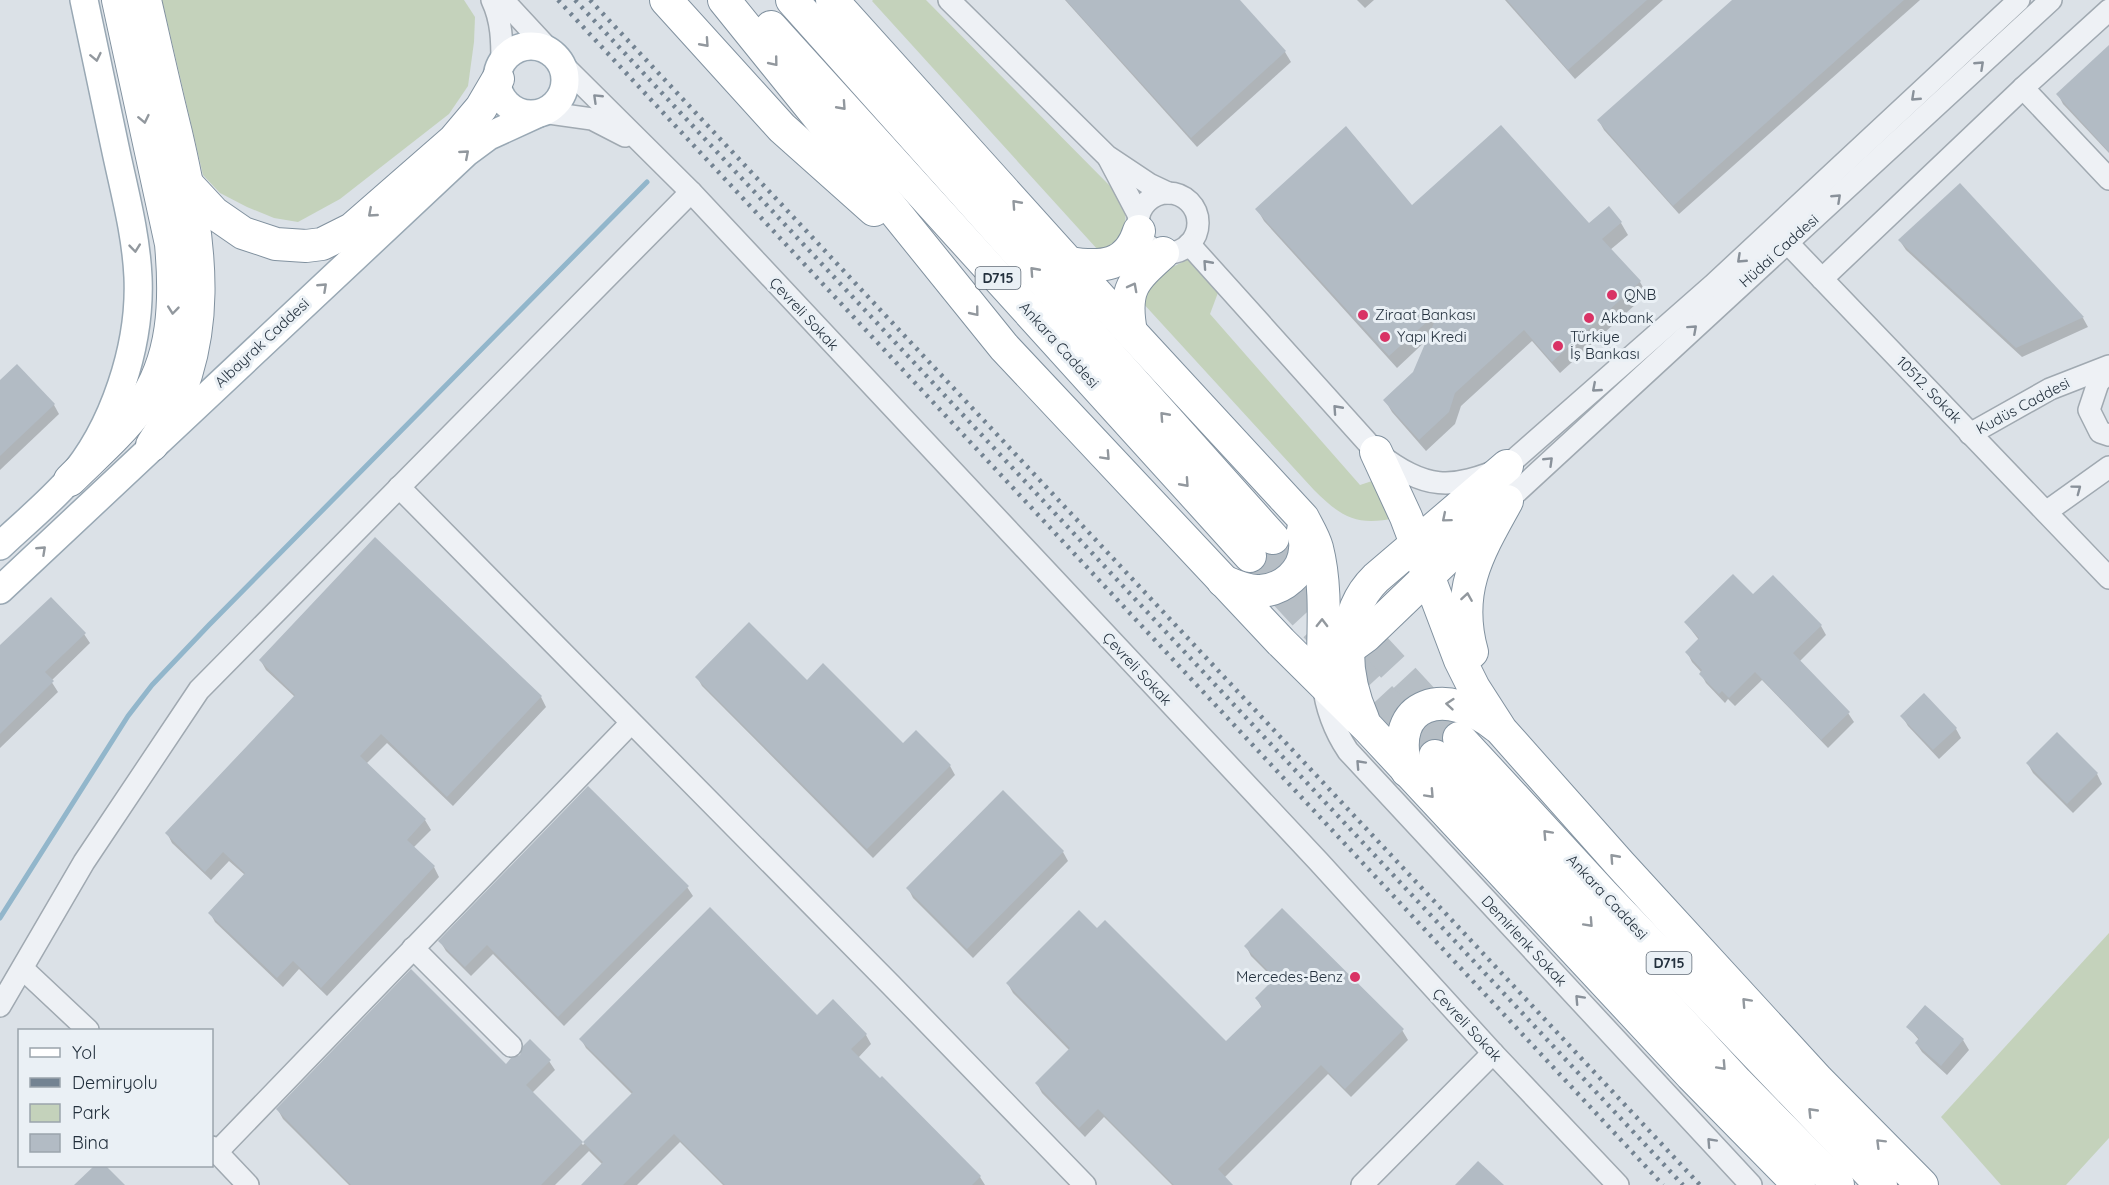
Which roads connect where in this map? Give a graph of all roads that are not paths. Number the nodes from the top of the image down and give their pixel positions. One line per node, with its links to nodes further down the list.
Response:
1 (84, 0): 42 (main road, one-way to 42)
2 (118, 0): 42 (highway, one-way to 42)
3 (145, 0): 24 (highway)
4 (492, 0): 17 (street)
5 (503, 0): 16 (street)
6 (666, 0): 31 (highway, one-way to 31)
7 (724, 0): 31 (highway, one-way to 31)
8 (746, 0): 9 (highway, Ankara Caddesi / D715, one-way to 9)
9 (792, 0)
10 (809, 0): 19 (highway)
11 (832, 0): 19 (highway)
12 (949, 0): 22 (street)
13 (2019, 0): 28 (street, Hüdai Caddesi, one-way to 28)
14 (2051, 0): 28 (street, Hüdai Caddesi, one-way to 14)
15 (2109, 10): 18 (street)
16 (556, 58): 17 (main road); 20 (main road); 21 (street, one-way to 16)
17 (500, 72): 20 (main road); 24 (highway, one-way to 24)
18 (2023, 88): 23 (street); 32 (street)
19 (920, 99): 30 (highway, one-way to 19)
20 (539, 113): 21 (street); 38 (main road, Albayrak Caddesi, one-way to 20)
21 (654, 154): 25 (street, Çevreli Sokak)
22 (1107, 156): 26 (street); 27 (street)
23 (2108, 177)
24 (188, 185): 38 (highway)
25 (691, 192): 43 (street); 64 (street, Çevreli Sokak)
26 (1168, 193): 27 (street); 29 (street)
27 (1139, 223): 29 (street); 30 (highway)
28 (1780, 236): 32 (street, 10512. Sokak); 40 (street, Hüdai Caddesi, one-way to 40); 44 (street, Hüdai Caddesi, one-way to 28)
29 (1176, 248): 33 (highway, one-way to 29); 39 (street, one-way to 29)
30 (1069, 263): 33 (highway)
31 (945, 274): 51 (highway, one-way to 51)
32 (1822, 279): 36 (street, 10512. Sokak)
33 (1131, 332): 45 (highway)
34 (2109, 366): 36 (street, Kudüs Caddesi)
35 (2109, 371): 37 (street)
36 (1970, 434): 46 (street, 10512. Sokak)
37 (2109, 435)
38 (152, 446): 52 (main road, Albayrak Caddesi, one-way to 38)
39 (1376, 452): 40 (street); 47 (highway)
40 (1507, 466): 47 (highway, one-way to 47)
41 (2109, 467): 46 (street, one-way to 41)
42 (70, 480): 48 (main road)
43 (399, 487): 54 (street); 60 (street)
44 (1507, 501): 49 (highway); 58 (highway, one-way to 44)
45 (1291, 506): 51 (highway); 53 (highway, one-way to 45)
46 (2046, 512): 50 (street, 10512. Sokak)
47 (1415, 544): 49 (highway); 53 (highway)
48 (0, 546)
49 (1428, 575): 53 (highway); 56 (highway)
50 (2109, 578)
51 (1223, 581): 53 (highway)
52 (0, 590)
53 (1331, 661): 55 (highway); 55 (highway); 70 (street, Demirlenk Sokak, one-way to 53)
54 (631, 723): 59 (street); 67 (street)
55 (1365, 725): 57 (highway)
56 (1501, 730): 57 (highway, one-way to 57); 58 (highway)
57 (1407, 771): 71 (highway, one-way to 71)
58 (1546, 781): 74 (highway, one-way to 58)
59 (413, 948): 63 (street); 65 (street)
60 (23, 969): 61 (street); 62 (street)
61 (0, 1006)
62 (87, 1029)
63 (512, 1046)
64 (1493, 1053): 68 (street); 69 (street, Çevreli Sokak)
65 (214, 1150): 66 (street)
66 (248, 1185)
67 (1085, 1185)
68 (1362, 1185)
69 (1618, 1185)
70 (1751, 1185)
71 (1798, 1185)
72 (1838, 1185): 73 (highway, Ankara Caddesi / D715, one-way to 72)
73 (1881, 1185)
74 (1922, 1185)

